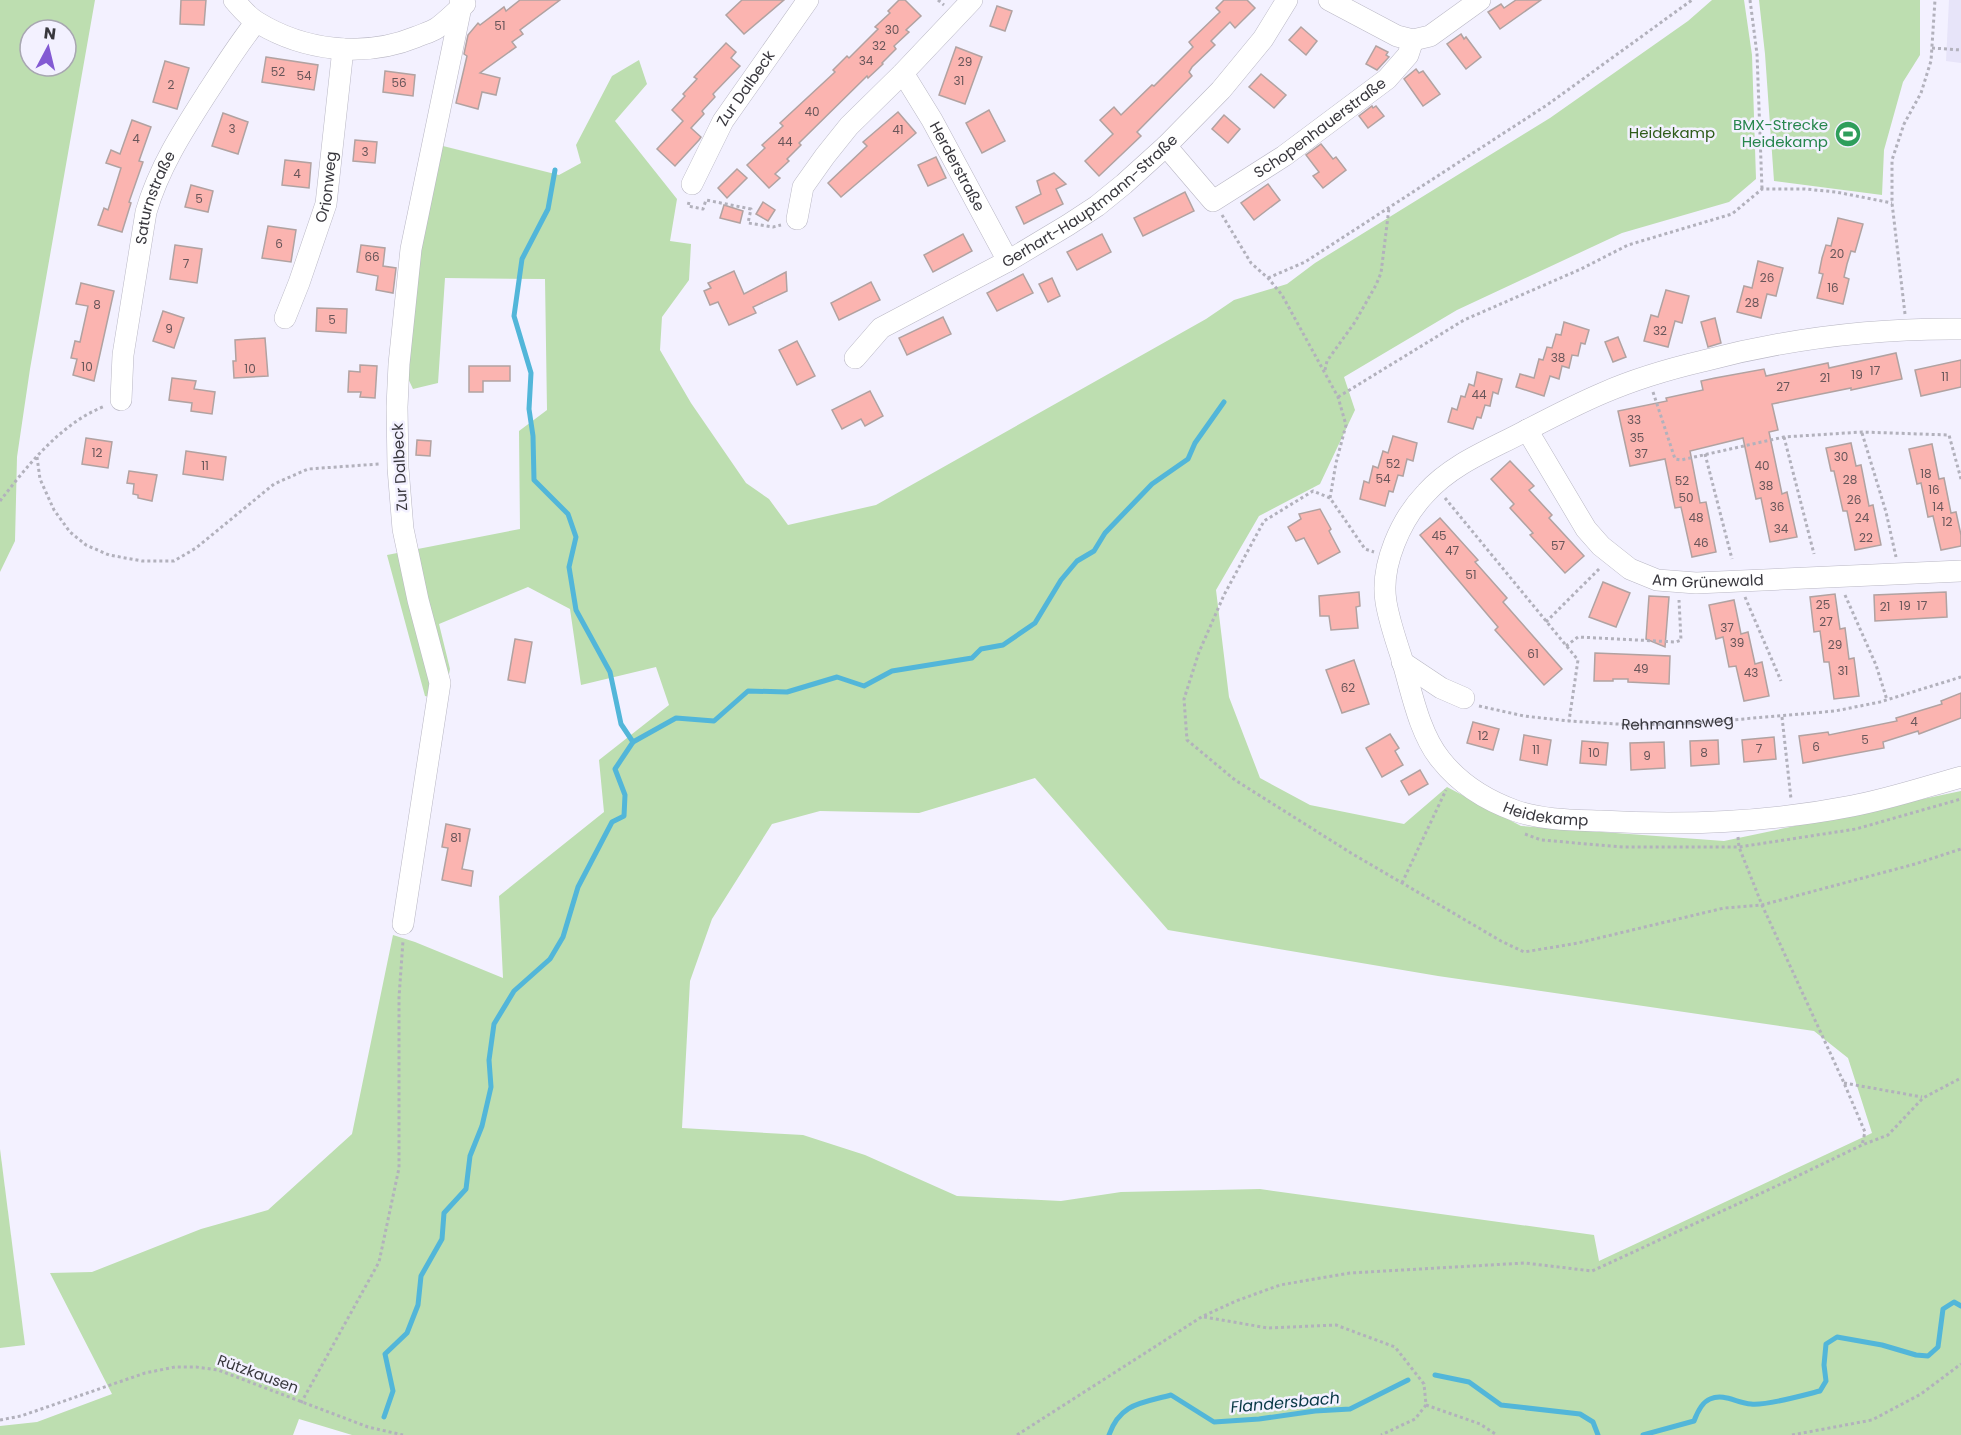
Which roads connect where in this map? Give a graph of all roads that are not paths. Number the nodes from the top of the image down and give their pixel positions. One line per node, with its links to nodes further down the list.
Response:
1 (234, 0): 8 (street, Zur Dalbeck)
2 (808, 0): 13 (street, Zur Dalbeck)
3 (972, 0): 11 (street)
4 (1287, 0): 12 (street, Gerhart-Hauptmann-Straße)
5 (1329, 0): 9 (street)
6 (1480, 0): 9 (street)
7 (464, 2): 10 (street, Zur Dalbeck); 25 (street, Zur Dalbeck)
8 (256, 22): 10 (street, Zur Dalbeck); 19 (street, Saturnstraße)
9 (1413, 40): 12 (street, Schopenhauerstraße)
10 (343, 49): 16 (street, Orionweg)
11 (903, 73): 14 (street); 15 (street, Herderstraße)
12 (1166, 146): 15 (street, Gerhart-Hauptmann-Straße)
13 (692, 184)
14 (797, 219)
15 (1008, 261): 18 (street, Gerhart-Hauptmann-Straße)
16 (285, 318)
17 (1961, 329): 20 (street, Heidekamp)
18 (855, 358)
19 (121, 400)
20 (1527, 430): 21 (street, Am Grünewald); 22 (street, Heidekamp)
21 (1961, 571)
22 (1402, 662): 23 (street); 24 (street, Heidekamp)
23 (1464, 698)
24 (1961, 777)
25 (404, 924)

